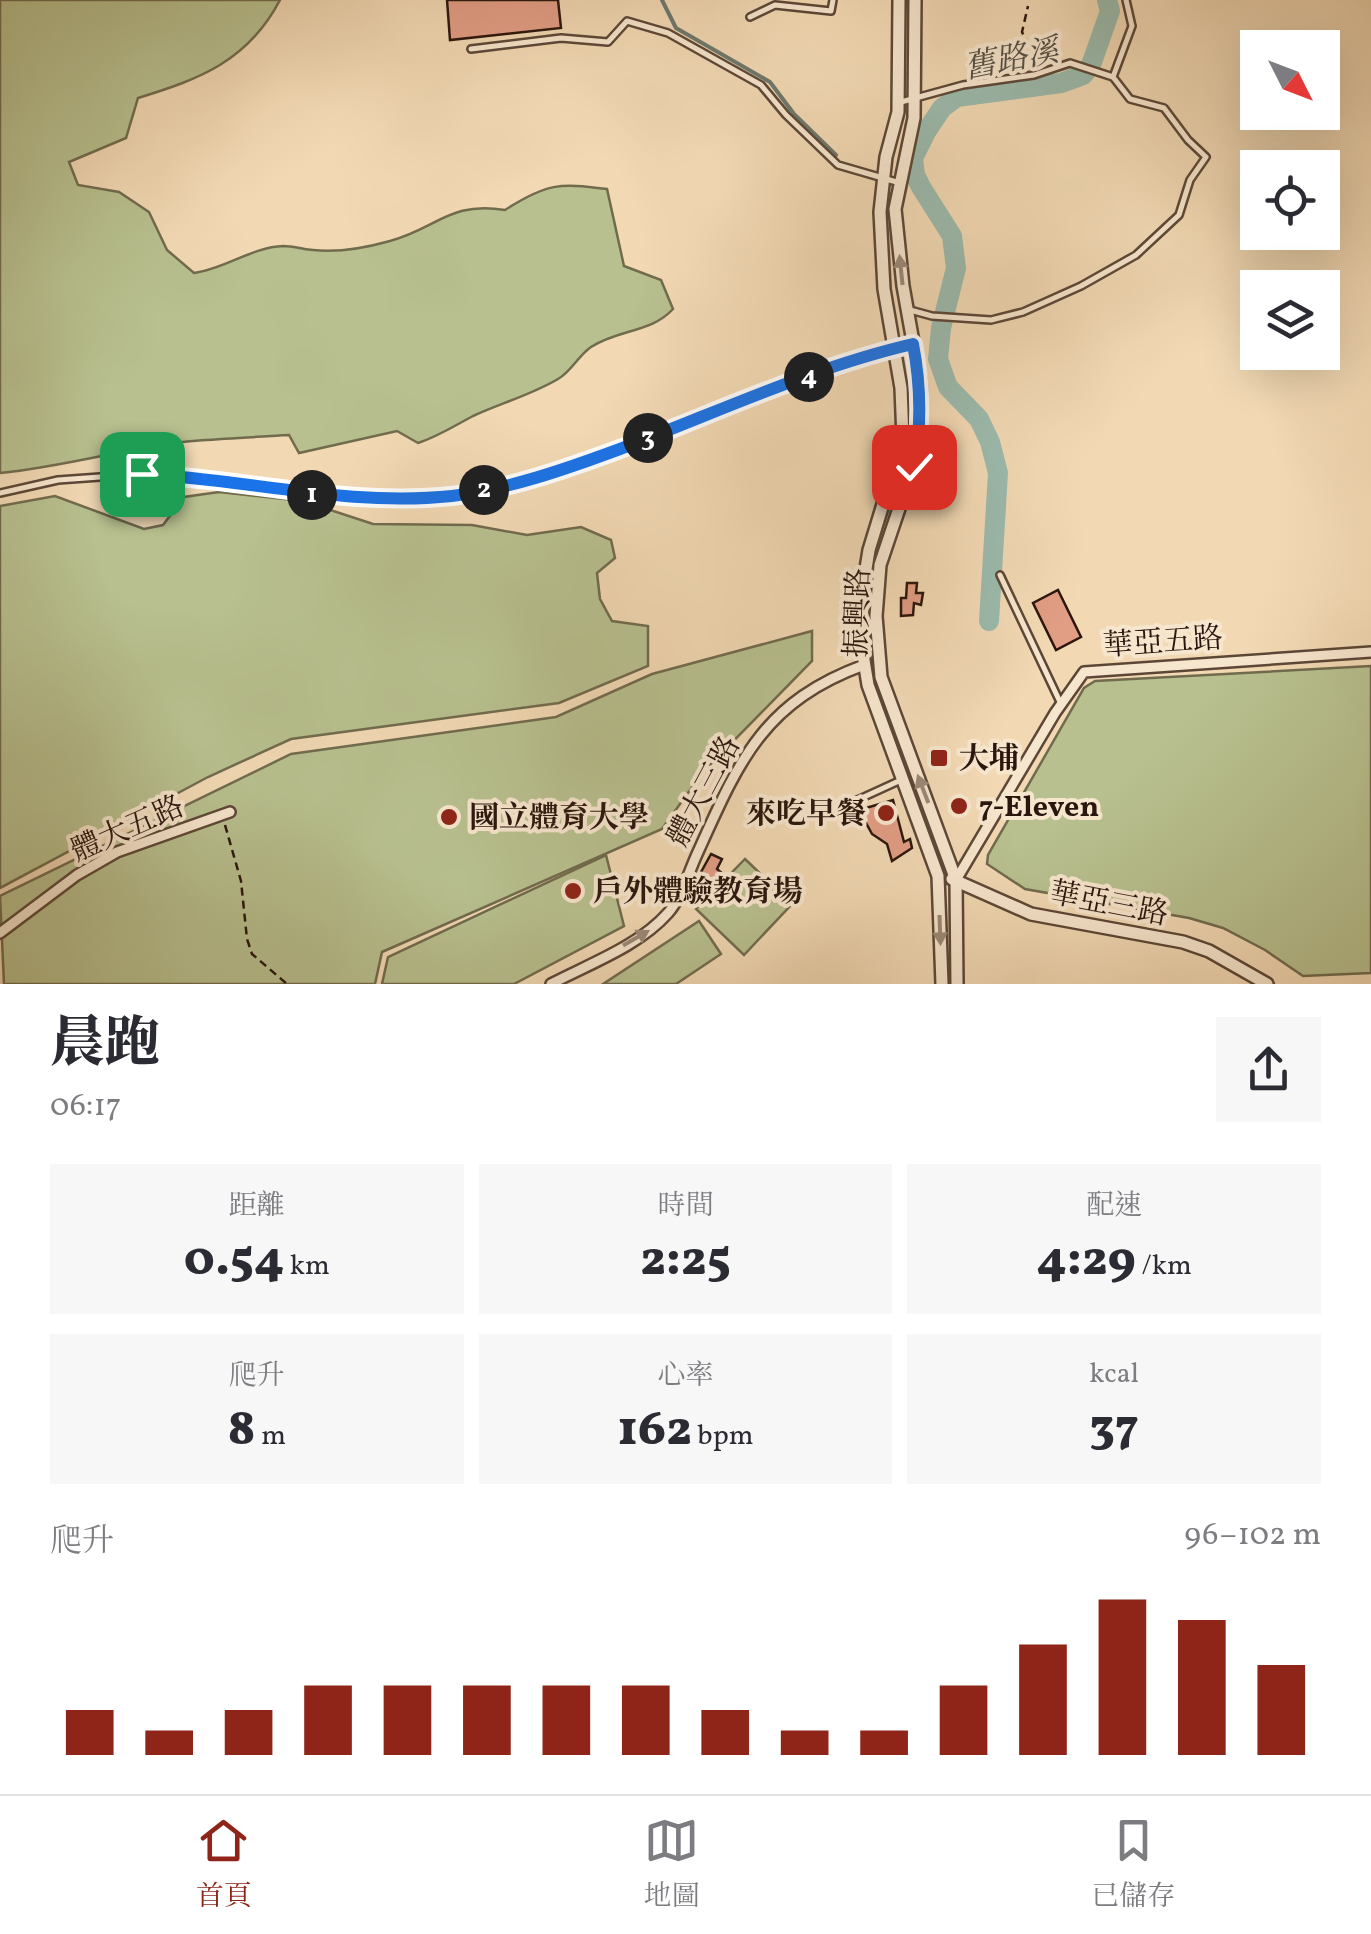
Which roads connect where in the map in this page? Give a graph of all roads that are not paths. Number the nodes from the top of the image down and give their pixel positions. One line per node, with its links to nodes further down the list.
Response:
1 (833, 0): 5 (lane)
2 (898, 0): 9 (street, 振興路)
3 (915, 0): 8 (street, 振興路)
4 (1126, 0): 7 (lane)
5 (750, 16)
6 (471, 49): 10 (lane)
7 (1113, 77): 8 (lane); 12 (lane)
8 (916, 97): 9 (lane); 11 (street, 振興路)
9 (898, 103): 10 (street, 振興路)
10 (884, 179): 11 (lane); 14 (street, 振興路)
11 (900, 183): 12 (street, 振興路, one-way to 11)
12 (907, 309): 13 (street, 振興路)
13 (913, 344): 14 (lane); 18 (street, 振興路)
14 (893, 348): 15 (lane); 19 (street, 振興路)
15 (0, 493)
16 (1000, 575): 20 (lane)
17 (1371, 652): 20 (street, 華亞五路)
18 (878, 662): 19 (street); 25 (street, 振興路, one-way to 18)
19 (864, 666): 21 (street, 振興路); 27 (street, 體大三路, one-way to 19)
20 (1061, 704): 25 (street, 華亞五路)
21 (904, 779): 22 (lane); 24 (street, 振興路)
22 (842, 806)
23 (225, 813): 26 (street, 體大五路)
24 (938, 876): 25 (street, 華亞三路); 28 (street, 振興路, one-way to 28)
25 (956, 880): 29 (street, 振興路); 30 (street, 華亞三路)
26 (0, 933)
27 (550, 984)
28 (942, 984)
29 (957, 984)
30 (1268, 984)

